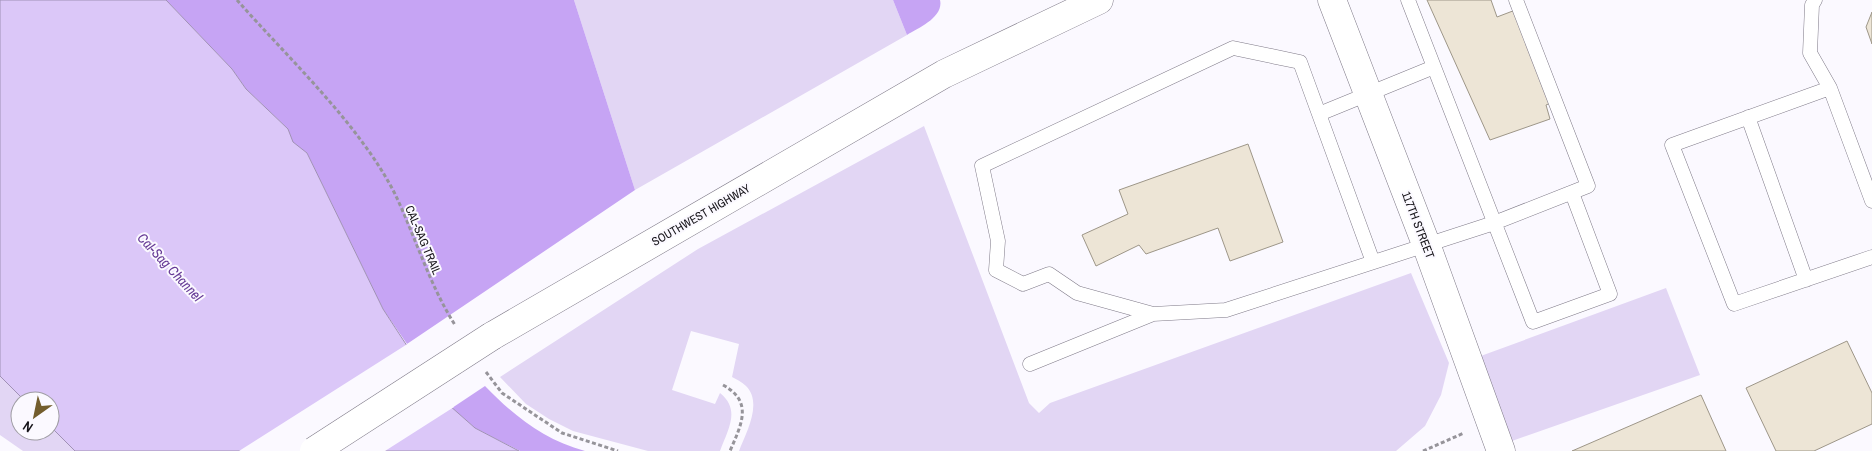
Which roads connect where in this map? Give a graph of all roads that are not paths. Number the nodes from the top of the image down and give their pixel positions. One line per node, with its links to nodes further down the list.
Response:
1 (1099, 0): 20 (main road, SOUTHWEST HIGHWAY, bridge)
2 (1332, 0): 8 (main road, 117TH STREET)
3 (1408, 0): 6 (lane)
4 (1516, 0): 11 (lane)
5 (1815, 0): 7 (lane)
6 (1434, 67): 8 (lane); 13 (lane)
7 (1830, 88): 10 (lane); 12 (lane)
8 (1368, 95): 9 (lane); 14 (main road, 117TH STREET)
9 (1319, 114): 16 (lane); 18 (lane)
10 (1748, 117): 17 (lane); 17 (lane)
11 (1572, 193): 13 (lane); 13 (lane)
12 (1872, 201)
13 (1494, 223): 14 (lane)
14 (1426, 244): 16 (lane); 21 (main road, 117TH STREET)
15 (1872, 257): 17 (lane)
16 (1373, 262): 18 (lane)
17 (1806, 280)
18 (1153, 314): 19 (lane)
19 (1030, 364)
20 (314, 451)
21 (1501, 451)

